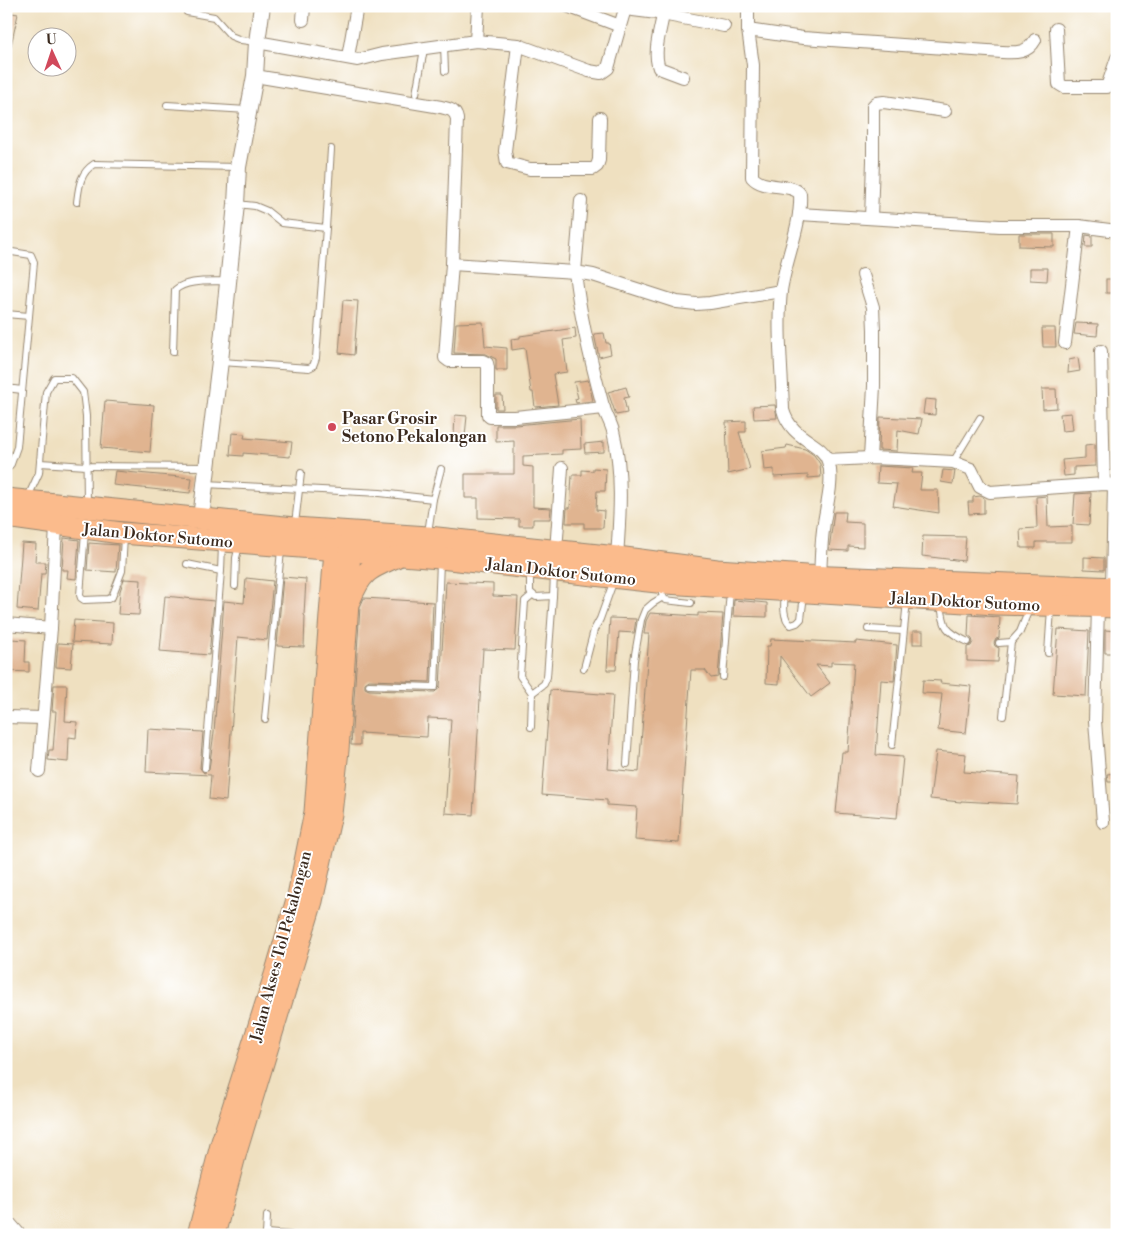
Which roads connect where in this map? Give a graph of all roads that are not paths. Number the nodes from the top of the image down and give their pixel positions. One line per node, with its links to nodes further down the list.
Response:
1 (262, 6): 17 (street)
2 (304, 6): 10 (street)
3 (357, 6): 21 (street)
4 (478, 6): 16 (street)
5 (567, 6): 11 (street)
6 (748, 6): 14 (street)
7 (625, 8): 9 (street); 11 (street)
8 (187, 12): 17 (lane)
9 (661, 12): 12 (street); 25 (street)
10 (303, 20)
11 (620, 26): 19 (street)
12 (724, 26)
13 (1056, 29): 22 (street)
14 (748, 30): 15 (street); 36 (street)
15 (1035, 40)
16 (476, 41): 18 (street); 19 (street)
17 (256, 42): 21 (street); 24 (street)
18 (444, 45): 20 (street); 23 (lane)
19 (518, 46): 30 (street)
20 (424, 48): 21 (street); 26 (lane)
21 (348, 57)
22 (1117, 58)
23 (445, 71)
24 (254, 76): 28 (street); 42 (street)
25 (684, 78)
26 (416, 94)
27 (167, 105): 28 (lane)
28 (247, 110): 32 (street)
29 (946, 111): 37 (street)
30 (600, 118)
31 (331, 149): 39 (lane)
32 (238, 167): 34 (lane); 35 (street)
33 (581, 201): 43 (street)
34 (77, 202)
35 (236, 204): 39 (lane); 45 (street)
36 (798, 214): 37 (street); 46 (street)
37 (870, 218): 38 (street)
38 (1079, 226): 40 (street); 49 (street)
39 (326, 228): 52 (lane)
40 (1117, 231)
41 (6, 251): 48 (lane)
42 (452, 264): 43 (street); 55 (street)
43 (575, 272): 46 (street); 55 (street)
44 (863, 275): 57 (street)
45 (228, 281): 51 (lane); 52 (street)
46 (781, 291): 58 (street)
47 (6, 314): 48 (lane)
48 (29, 316): 54 (lane)
49 (1065, 344)
50 (1101, 351): 68 (street)
51 (173, 352)
52 (220, 362): 62 (street)
53 (6, 388): 54 (lane)
54 (22, 390): 65 (lane)
55 (604, 408): 85 (street)
56 (980, 418): 59 (lane)
57 (870, 458): 58 (street); 59 (street)
58 (828, 460): 89 (street)
59 (953, 462): 68 (street)
60 (40, 463): 61 (lane); 61 (lane); 72 (lane)
61 (87, 466): 62 (lane); 71 (lane)
62 (207, 467): 67 (street)
63 (562, 468): 83 (street)
64 (441, 469): 70 (lane)
65 (6, 470)
66 (301, 473): 69 (lane)
67 (205, 484): 69 (lane); 73 (street)
68 (1112, 485): 96 (street)
69 (299, 490): 70 (lane); 78 (lane)
70 (433, 500): 76 (lane)
71 (87, 507): 72 (highway, Jalan Doktor Sutomo); 73 (highway, Jalan Doktor Sutomo)
72 (15, 509): 74 (highway, Jalan Doktor Sutomo)
73 (201, 518): 78 (highway, Jalan Doktor Sutomo)
74 (56, 525): 75 (highway, Jalan Doktor Sutomo); 101 (street)
75 (87, 536): 77 (highway, Jalan Doktor Sutomo); 77 (lane)
76 (428, 537): 79 (highway, Jalan Doktor Sutomo); 83 (highway, Jalan Doktor Sutomo)
77 (122, 539): 80 (highway, Jalan Doktor Sutomo)
78 (290, 540): 79 (highway, Jalan Doktor Sutomo); 80 (highway, Jalan Doktor Sutomo); 98 (highway); 115 (lane)
79 (342, 541): 81 (highway, Jalan Doktor Sutomo); 98 (highway, Jalan Akses Tol Pekalongan)
80 (230, 542): 87 (lane); 90 (lane)
81 (399, 556): 82 (highway, Jalan Doktor Sutomo); 98 (highway)
82 (440, 558): 86 (highway, Jalan Doktor Sutomo); 110 (lane)
83 (555, 560): 85 (highway, Jalan Doktor Sutomo); 86 (highway, Jalan Doktor Sutomo); 94 (lane)
84 (187, 564): 87 (lane)
85 (616, 567): 88 (highway, Jalan Doktor Sutomo); 108 (lane)
86 (530, 568): 93 (lane)
87 (221, 570): 119 (lane)
88 (666, 581): 89 (highway, Jalan Doktor Sutomo); 91 (highway, Jalan Doktor Sutomo); 99 (lane); 118 (lane)
89 (800, 582): 91 (highway, Jalan Doktor Sutomo); 92 (highway, Jalan Doktor Sutomo); 97 (highway, Jalan Doktor Sutomo)
90 (236, 586)
91 (731, 587): 109 (lane)
92 (939, 591): 95 (highway, Jalan Doktor Sutomo); 97 (highway, Jalan Doktor Sutomo); 104 (lane)
93 (532, 595): 94 (lane); 111 (lane)
94 (553, 596): 111 (lane)
95 (1036, 597): 96 (highway, Jalan Doktor Sutomo); 105 (lane); 107 (lane)
96 (1111, 597): 121 (street)
97 (907, 599): 103 (lane)
98 (340, 602): 126 (highway, Jalan Akses Tol Pekalongan); 127 (highway, Jalan Akses Tol Pekalongan)
99 (691, 603)
100 (6, 624): 101 (street)
101 (51, 628): 114 (street)
102 (868, 629): 103 (lane)
103 (902, 631): 117 (lane)
104 (968, 642)
105 (1011, 642): 106 (lane); 112 (lane)
106 (999, 643)
107 (1048, 653)
108 (584, 668)
109 (723, 677)
110 (369, 685)
111 (532, 693): 116 (lane)
112 (1003, 716)
113 (6, 717): 114 (street)
114 (43, 718): 120 (street)
115 (265, 719)
116 (531, 727)
117 (892, 745)
118 (627, 764)
119 (205, 768)
120 (39, 771)
121 (1102, 822)
122 (267, 1216): 124 (lane)
123 (6, 1219): 125 (street)
124 (266, 1234): 128 (lane)
125 (20, 1235)
126 (198, 1235)
127 (214, 1235)
128 (290, 1235)

